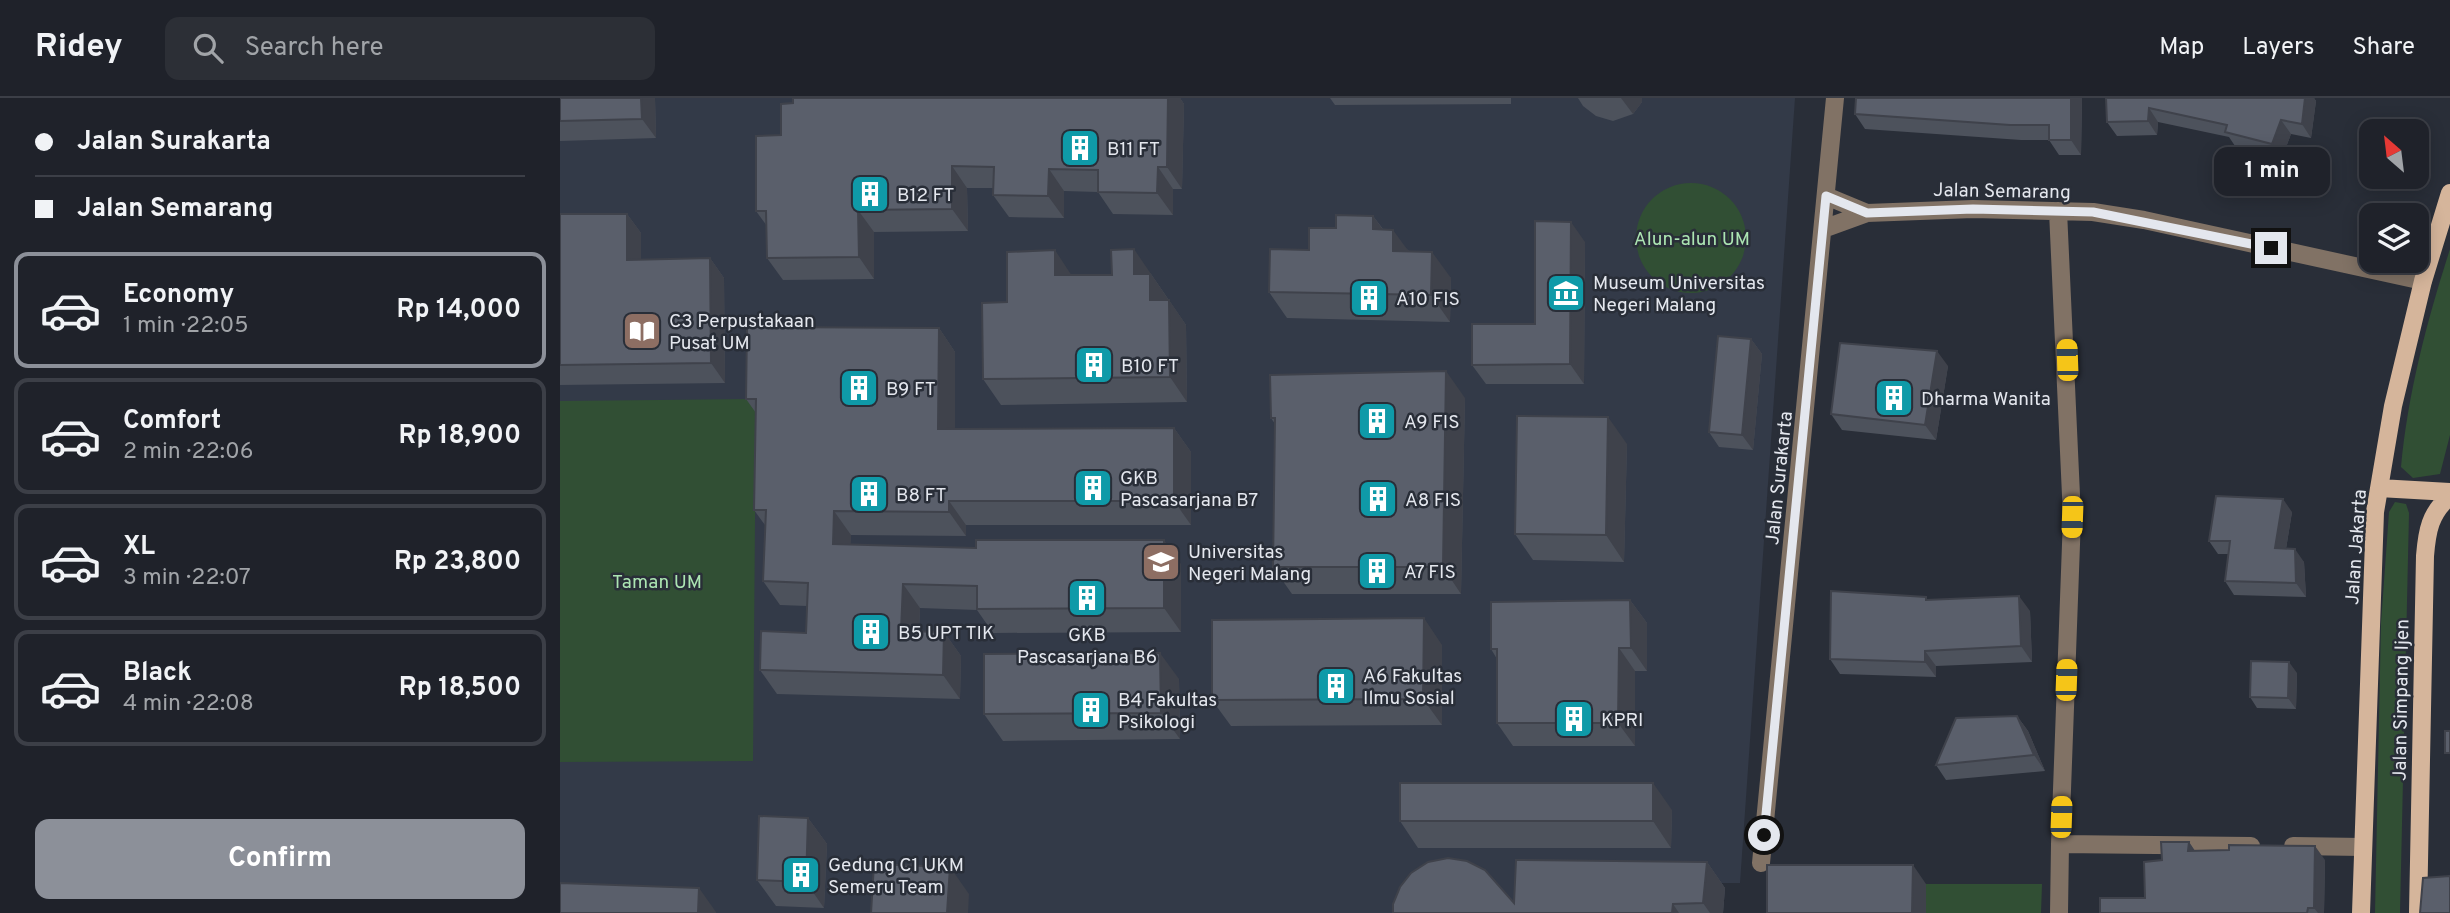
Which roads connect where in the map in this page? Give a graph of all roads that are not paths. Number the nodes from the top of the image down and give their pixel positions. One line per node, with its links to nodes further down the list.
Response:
1 (1835, 98): 3 (street, Jalan Surakarta)
2 (2450, 193): 7 (main road, Jalan Jakarta)
3 (1826, 196): 5 (street, Jalan Semarang); 6 (street, Jalan Surakarta)
4 (2059, 211): 5 (street, Jalan Semarang); 7 (street, Jalan Semarang); 10 (street)
5 (1867, 213): 6 (street, Jalan Semarang)
6 (1823, 229): 12 (street, Jalan Surakarta)
7 (2423, 281): 8 (main road, Jalan Jakarta)
8 (2379, 488): 9 (main road); 11 (main road, Jalan Jakarta)
9 (2450, 494): 15 (main road, Jalan Simpang Ijen)
10 (2060, 844): 11 (street); 13 (street)
11 (2363, 847): 14 (main road, Jalan Jakarta)
12 (1761, 863)
13 (2059, 913)
14 (2361, 913)
15 (2418, 913)

